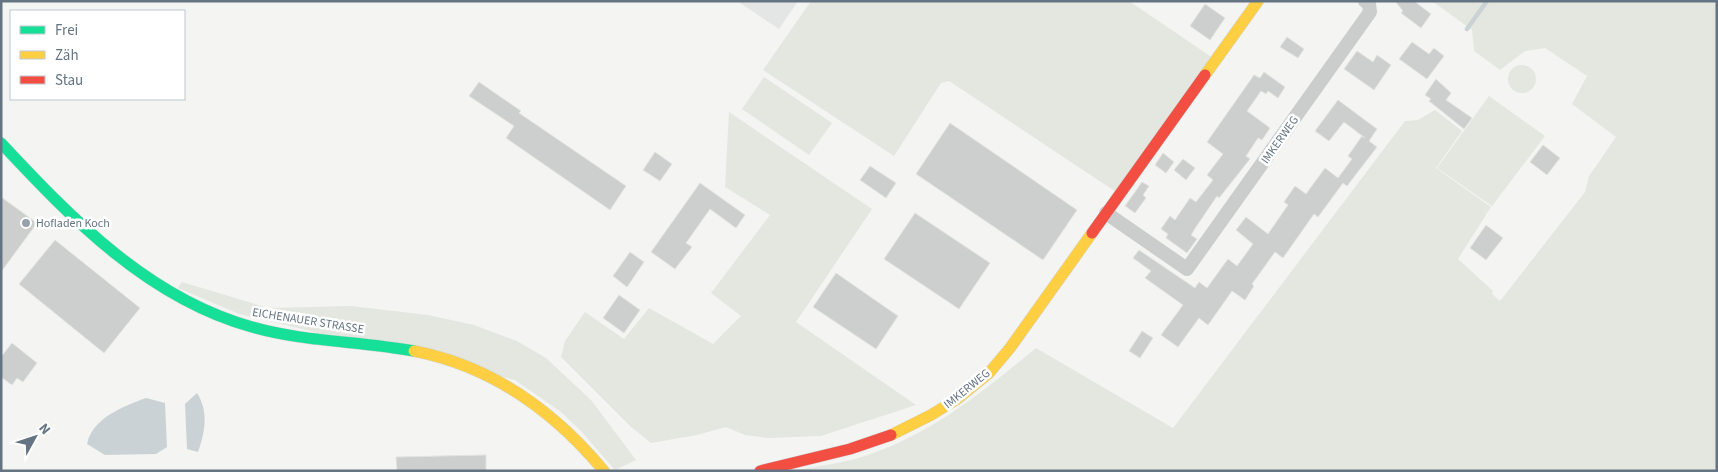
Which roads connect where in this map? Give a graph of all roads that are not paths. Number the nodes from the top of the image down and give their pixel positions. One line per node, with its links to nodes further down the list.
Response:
1 (1258, 1): 4 (street, IMKERWEG)
2 (1365, 1): 4 (street, IMKERWEG)
3 (1, 143): 5 (street, EICHENAUER STRASSE)
4 (1106, 213): 6 (street, IMKERWEG)
5 (604, 471)
6 (760, 471)

